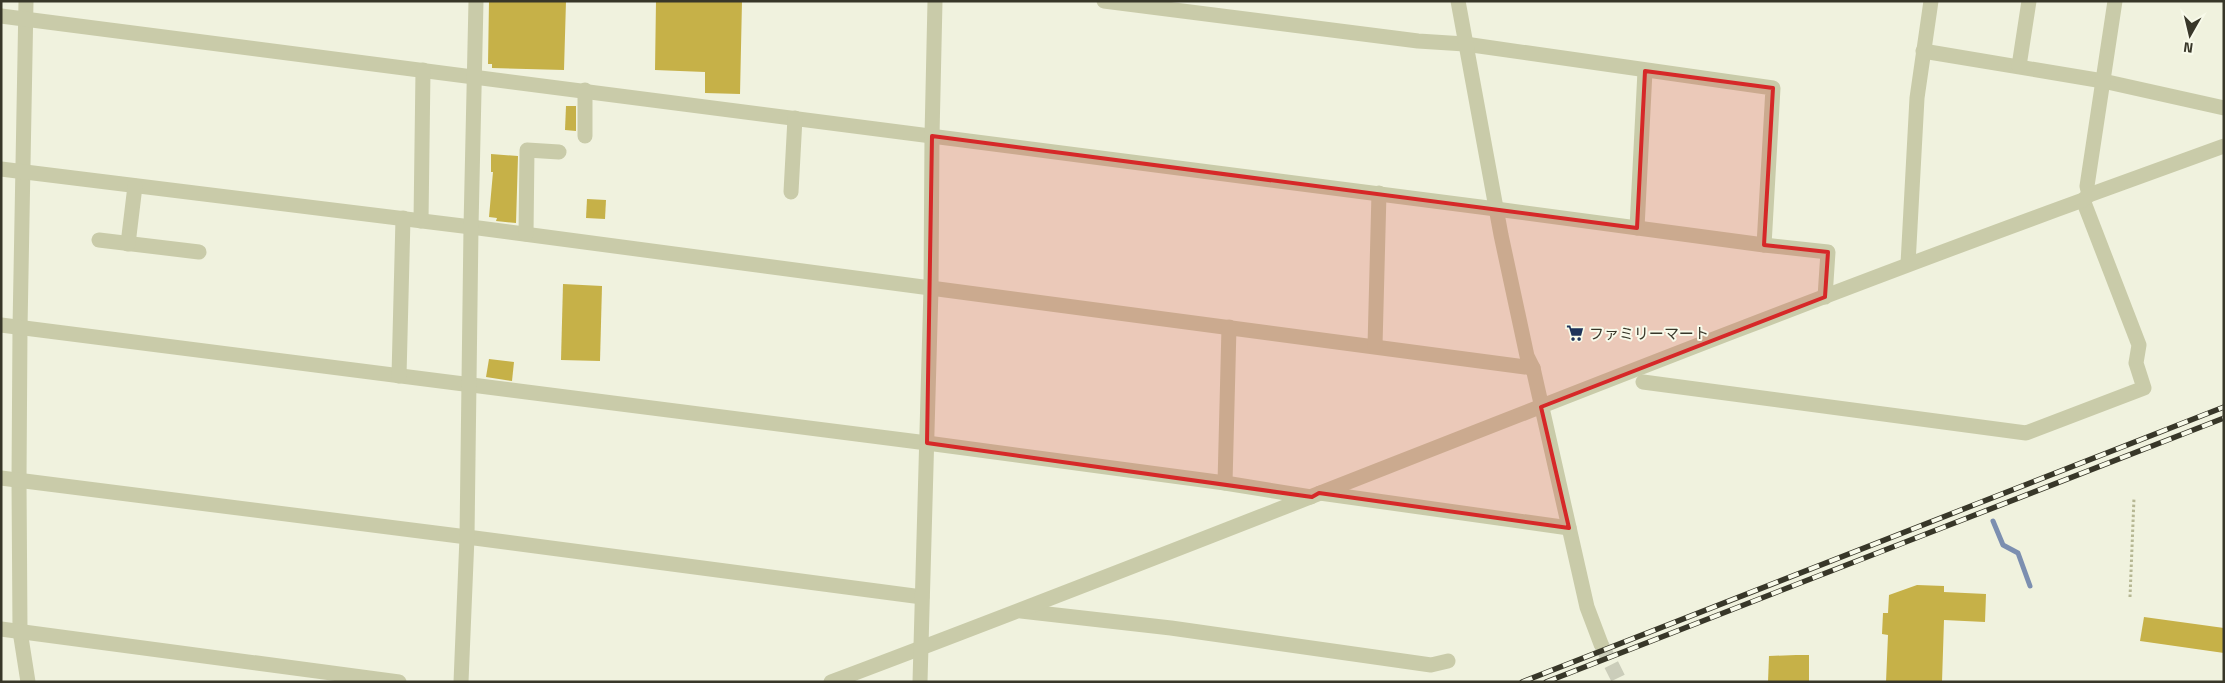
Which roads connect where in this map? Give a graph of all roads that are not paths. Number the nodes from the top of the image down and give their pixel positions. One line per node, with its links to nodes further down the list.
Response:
1 (26, 1): 10 (street)
2 (476, 1): 16 (street)
3 (935, 1): 22 (street)
4 (1104, 1): 11 (street)
5 (1458, 1): 11 (street)
6 (1931, 1): 12 (street)
7 (2029, 1): 13 (street)
8 (2115, 1): 17 (street)
9 (1, 16): 10 (street)
10 (26, 19): 14 (street); 26 (street)
11 (1465, 44): 15 (street); 31 (street)
12 (1923, 51): 13 (street); 41 (street)
13 (2019, 66): 17 (street)
14 (423, 70): 16 (street); 33 (street)
15 (1645, 71): 35 (street); 39 (street)
16 (475, 76): 18 (street); 34 (street)
17 (2103, 81): 19 (street); 30 (street)
18 (585, 90): 20 (street); 21 (street)
19 (2224, 108)
20 (795, 118): 22 (street); 28 (street)
21 (585, 136)
22 (932, 136): 29 (street); 42 (street)
23 (2224, 146): 30 (street)
24 (559, 152): 36 (street)
25 (1, 169): 26 (street)
26 (23, 172): 27 (street); 46 (street)
27 (135, 186): 32 (street); 38 (street)
28 (791, 192)
29 (1379, 194): 31 (street); 47 (street)
30 (2086, 198): 41 (street); 50 (street)
31 (1496, 209): 35 (street); 48 (street)
32 (403, 218): 33 (street); 49 (street)
33 (421, 221): 34 (street)
34 (471, 227): 36 (street); 51 (street)
35 (1637, 228): 39 (street)
36 (526, 234): 42 (street)
37 (99, 240): 38 (street)
38 (128, 244): 40 (street)
39 (1764, 245): 43 (street)
40 (199, 252)
41 (1908, 264): 43 (street)
42 (931, 288): 45 (street); 53 (street)
43 (1825, 297): 52 (street)
44 (1, 326): 46 (street)
45 (1229, 327): 47 (street); 56 (street)
46 (20, 328): 49 (street); 55 (street)
47 (1376, 346): 48 (street)
48 (1532, 368): 52 (street)
49 (399, 376): 51 (street)
50 (1643, 382)
51 (468, 385): 53 (street); 59 (street)
52 (1541, 407): 57 (street); 58 (street)
53 (927, 443): 56 (street); 60 (street)
54 (1, 478): 55 (street)
55 (19, 480): 59 (street); 63 (street)
56 (1225, 483): 57 (street)
57 (1316, 495): 58 (street); 61 (street)
58 (1568, 528): 64 (street)
59 (468, 537): 60 (street); 69 (street)
60 (922, 597): 65 (street)
61 (1018, 610): 65 (street); 66 (street)
62 (1, 629): 63 (street)
63 (20, 631): 67 (street); 68 (street)
64 (1601, 644)
65 (921, 648): 70 (street); 71 (street)
66 (1448, 661)
67 (28, 682)
68 (399, 682)
69 (461, 682)
70 (831, 682)
71 (920, 682)

